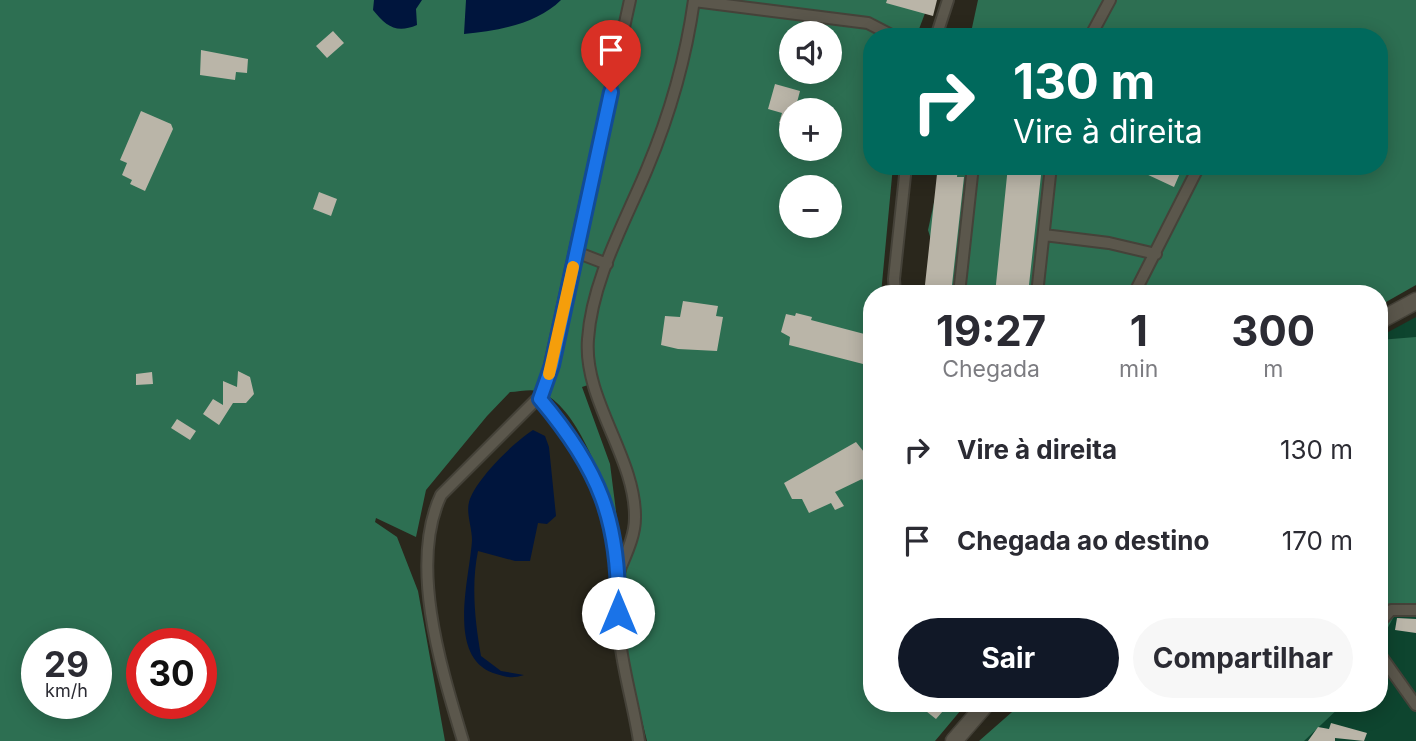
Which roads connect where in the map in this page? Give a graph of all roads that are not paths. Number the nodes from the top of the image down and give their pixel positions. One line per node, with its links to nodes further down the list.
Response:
1 (630, 0): 13 (street)
2 (947, 0): 6 (street)
3 (1110, 0): 7 (street)
4 (694, 1): 5 (street); 15 (street)
5 (877, 28)
6 (939, 28)
7 (1095, 28)
8 (905, 175): 16 (street)
9 (972, 175): 17 (street)
10 (1050, 175): 12 (street)
11 (1195, 175): 14 (street)
12 (1044, 235): 14 (street); 18 (street)
13 (576, 252): 15 (street); 22 (street)
14 (1156, 254): 19 (street)
15 (607, 264): 23 (street)
16 (894, 285)
17 (960, 285)
18 (1038, 285)
19 (1139, 285)
20 (1416, 301): 21 (main road)
21 (1388, 316)
22 (540, 399): 23 (street); 29 (street)
23 (618, 578): 30 (street)
24 (1416, 610): 25 (street)
25 (1388, 613)
26 (1388, 666): 27 (street)
27 (1416, 705)
28 (979, 712): 31 (main road)
29 (463, 741)
30 (639, 741)
31 (954, 741)

